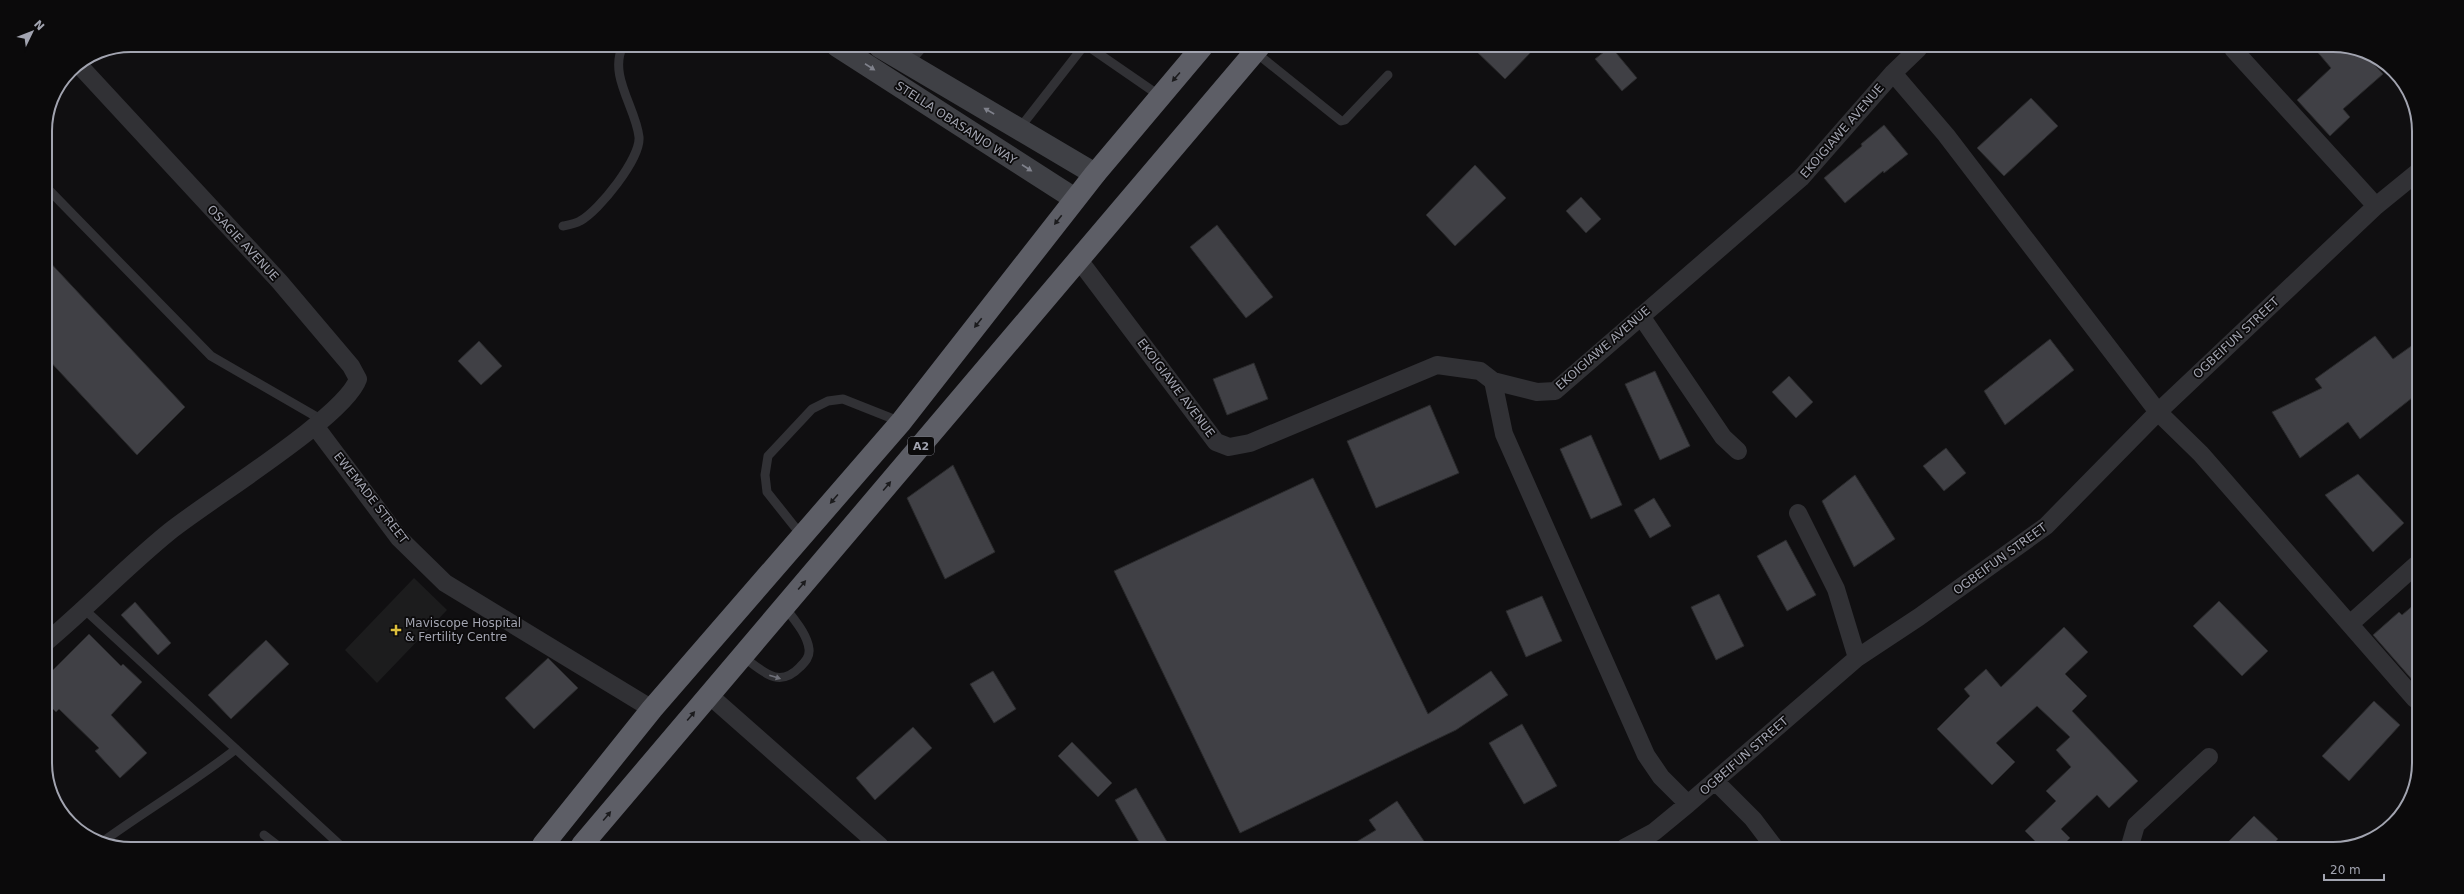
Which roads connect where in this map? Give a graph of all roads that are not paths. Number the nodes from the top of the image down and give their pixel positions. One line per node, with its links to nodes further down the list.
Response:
1 (620, 52): 23 (lane)
2 (846, 52): 21 (street, STELLA OBASANJO WAY, one-way to 21)
3 (889, 52): 12 (street)
4 (919, 52): 12 (lane)
5 (1079, 52): 17 (lane)
6 (1096, 52): 16 (lane)
7 (1198, 52): 16 (highway, A2, one-way to 16)
8 (1255, 52): 24 (highway, A2)
9 (1259, 52): 15 (lane)
10 (1915, 52): 14 (street, EKOIGIAWE AVENUE)
11 (2236, 52): 22 (street)
12 (908, 64): 17 (street, one-way to 12)
13 (83, 68): 29 (street, OSAGIE AVENUE)
14 (1893, 73): 25 (street, EKOIGIAWE AVENUE); 27 (street)
15 (1388, 75)
16 (1160, 96): 18 (highway, A2)
17 (1019, 129): 18 (street)
18 (1094, 174): 21 (highway, A2)
19 (2412, 176): 22 (street, OGBEIFUN STREET)
20 (52, 193): 29 (lane)
21 (1075, 199): 28 (highway, A2, one-way to 28)
22 (2376, 206): 27 (street, OGBEIFUN STREET)
23 (563, 226)
24 (1079, 260): 26 (street, EKOIGIAWE AVENUE); 34 (highway, A2, one-way to 24)
25 (1640, 316): 26 (street, EKOIGIAWE AVENUE); 30 (street)
26 (1493, 381): 46 (street)
27 (2158, 412): 36 (street); 39 (street, OGBEIFUN STREET)
28 (901, 422): 32 (highway, A2, one-way to 32); 32 (lane)
29 (318, 423): 35 (street); 42 (street, EWEMADE STREET)
30 (1738, 451)
31 (1798, 513): 39 (street)
32 (802, 536): 42 (highway, A2)
33 (2412, 569): 36 (street)
34 (784, 606): 38 (highway, A2); 38 (lane, one-way to 34)
35 (85, 610): 37 (street); 43 (lane)
36 (2351, 623): 41 (street)
37 (52, 637)
38 (742, 656): 40 (highway, A2)
39 (1857, 658): 45 (street, OGBEIFUN STREET)
40 (709, 695): 52 (highway, A2, one-way to 40); 53 (street)
41 (2412, 695)
42 (652, 709): 51 (highway, A2)
43 (236, 749): 48 (lane); 50 (lane)
44 (2208, 757): 56 (street)
45 (1715, 781): 46 (street, OGBEIFUN STREET); 55 (street)
46 (1688, 804): 54 (street, OGBEIFUN STREET)
47 (264, 835): 49 (lane)
48 (107, 838)
49 (272, 842)
50 (337, 842)
51 (545, 842)
52 (585, 842)
53 (875, 842)
54 (1635, 842)
55 (1770, 842)
56 (2131, 842)

